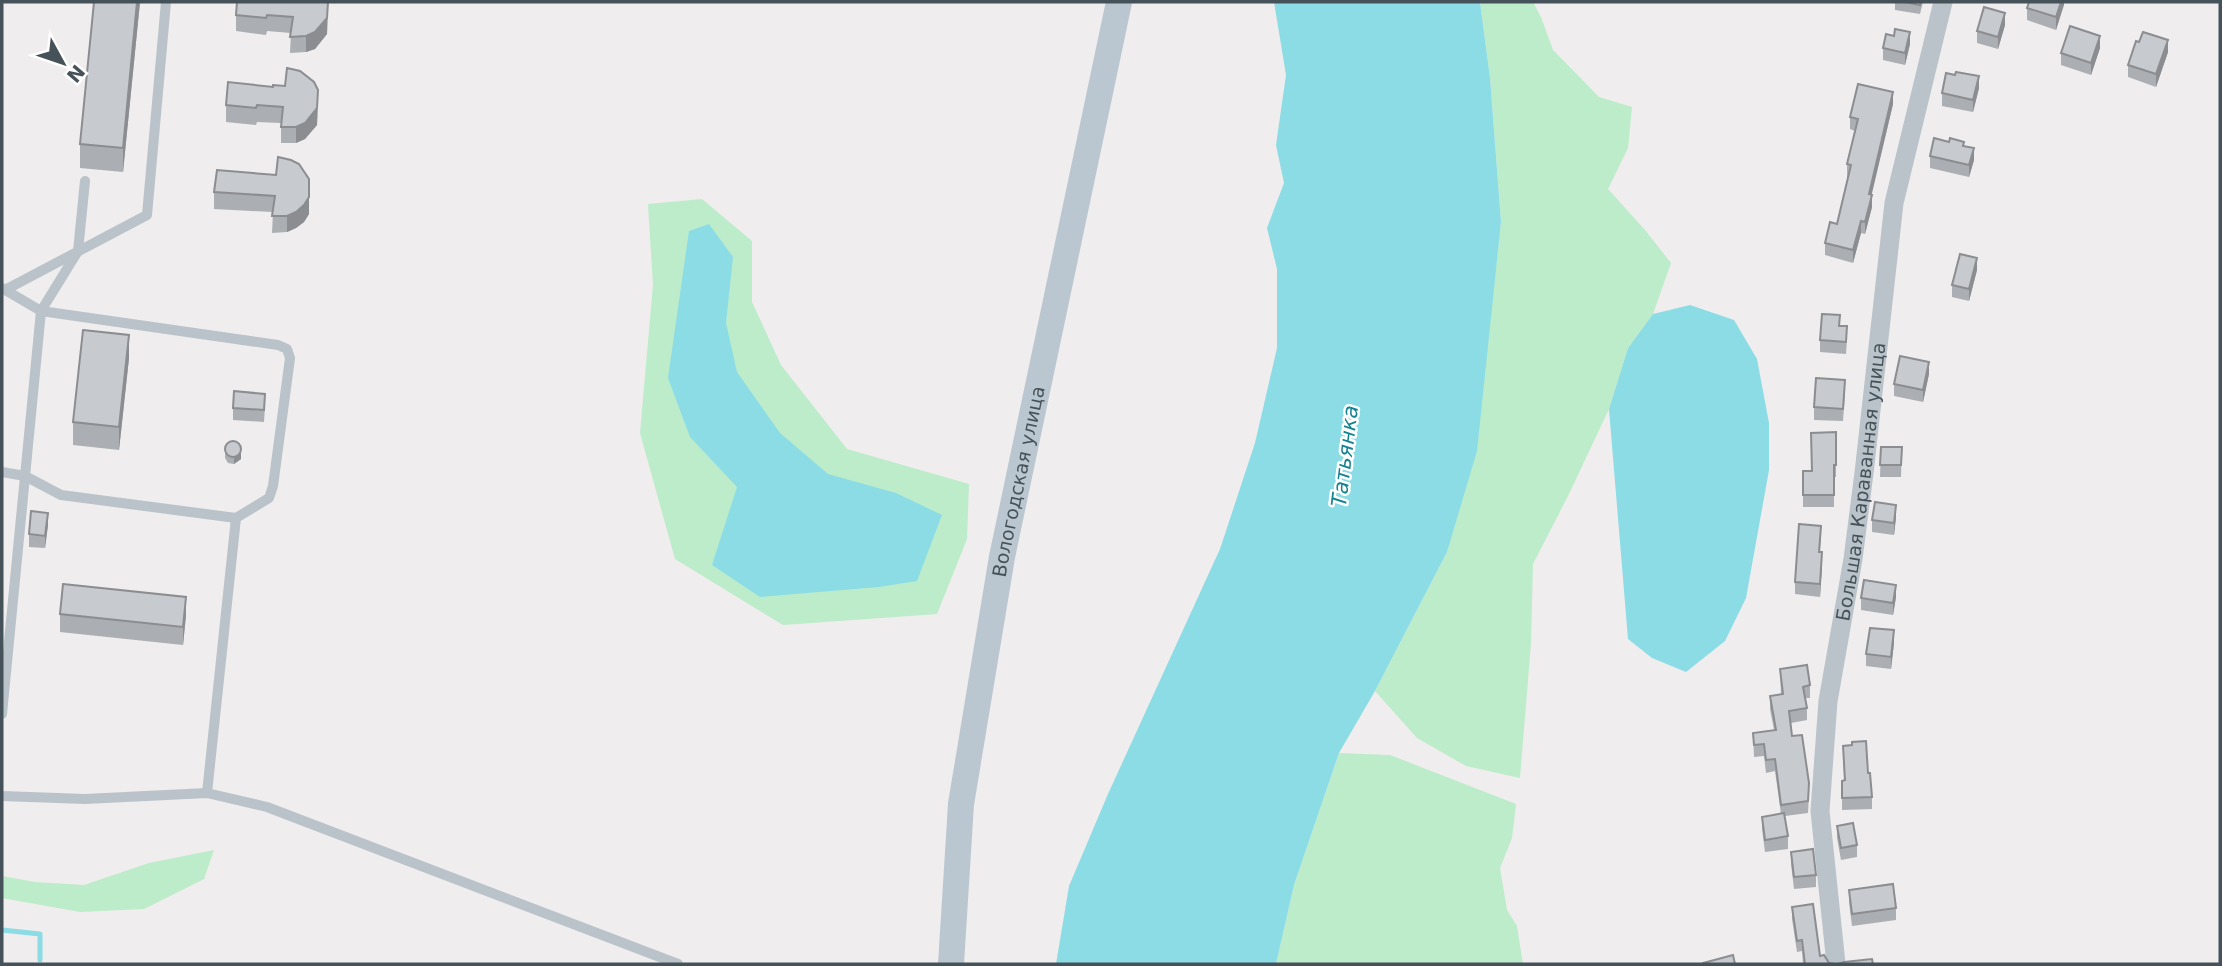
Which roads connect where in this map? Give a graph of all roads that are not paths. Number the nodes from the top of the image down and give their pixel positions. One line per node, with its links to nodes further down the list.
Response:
1 (166, 2): 5 (lane)
2 (1119, 2): 16 (main road, Вологодская улица)
3 (1943, 2): 17 (street, Большая Караванная улица)
4 (85, 181): 5 (lane)
5 (78, 251): 6 (lane); 7 (lane)
6 (4, 289): 7 (lane)
7 (41, 311): 9 (lane); 10 (lane)
8 (2, 472): 9 (lane)
9 (25, 476): 10 (lane); 11 (lane)
10 (236, 518): 13 (lane)
11 (6, 634): 12 (lane)
12 (2, 714)
13 (207, 793): 14 (lane); 15 (lane)
14 (2, 796)
15 (678, 964)
16 (951, 964)
17 (1836, 964)

